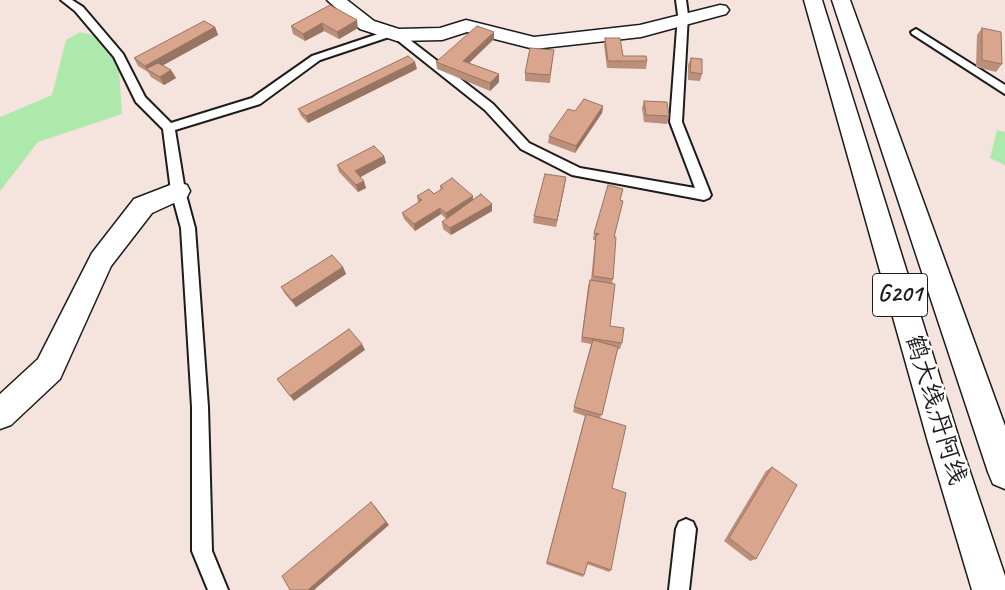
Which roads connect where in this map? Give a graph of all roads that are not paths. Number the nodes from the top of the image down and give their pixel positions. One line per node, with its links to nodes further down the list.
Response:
1 (66, 0): 11 (lane)
2 (336, 0): 9 (main road)
3 (681, 0): 7 (lane)
4 (813, 0): 18 (main road, 鹤大线;丹阿线 / G201)
5 (841, 0): 14 (main road, 鹤大线;丹阿线 / G201)
6 (720, 10): 7 (main road)
7 (683, 20): 9 (main road); 9 (lane)
8 (916, 32): 10 (lane)
9 (393, 34): 11 (lane)
10 (1005, 90)
11 (169, 128): 12 (lane)
12 (178, 190): 13 (main road); 16 (lane)
13 (0, 414)
14 (1005, 472)
15 (686, 529): 17 (lane)
16 (218, 590)
17 (679, 590)
18 (990, 590)

